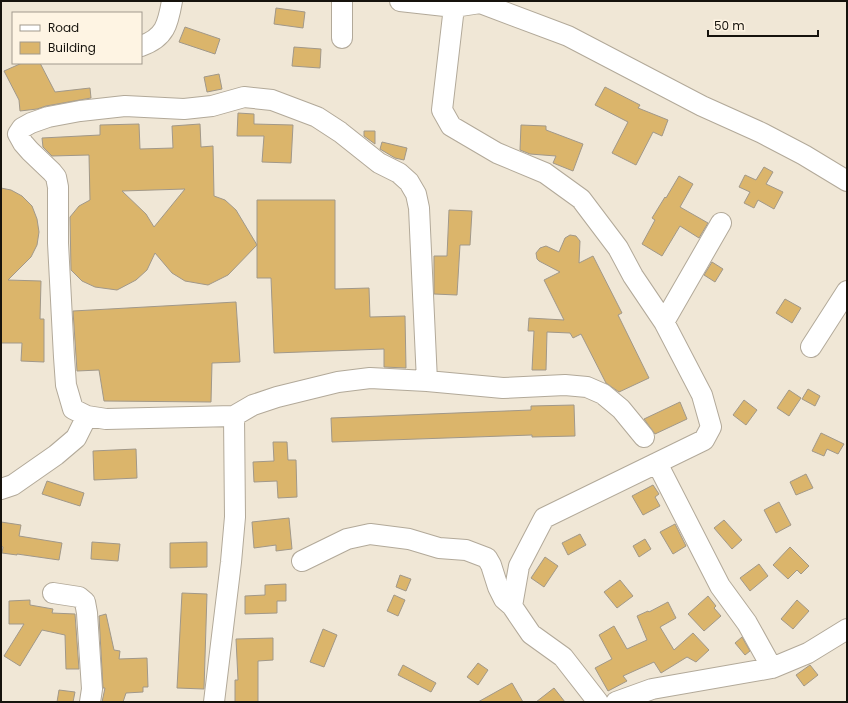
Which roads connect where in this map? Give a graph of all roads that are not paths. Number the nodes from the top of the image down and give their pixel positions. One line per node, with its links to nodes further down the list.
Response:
1 (172, 1): 6 (street)
2 (342, 1): 5 (street)
3 (400, 1): 4 (street)
4 (454, 7): 7 (street); 10 (street)
5 (342, 38)
6 (142, 46)
7 (847, 181)
8 (721, 223): 10 (street)
9 (847, 291): 11 (street)
10 (664, 322): 16 (street)
11 (811, 347)
12 (427, 380): 13 (street); 14 (street); 15 (street)
13 (87, 416): 14 (street); 17 (street)
14 (234, 416): 24 (street)
15 (644, 437)
16 (657, 463): 20 (street); 22 (street)
17 (1, 489)
18 (302, 561): 20 (street)
19 (53, 593): 23 (street)
20 (512, 606): 25 (street)
21 (847, 629): 22 (street)
22 (772, 668): 26 (street)
23 (90, 702)
24 (214, 702)
25 (598, 702)
26 (616, 702)

